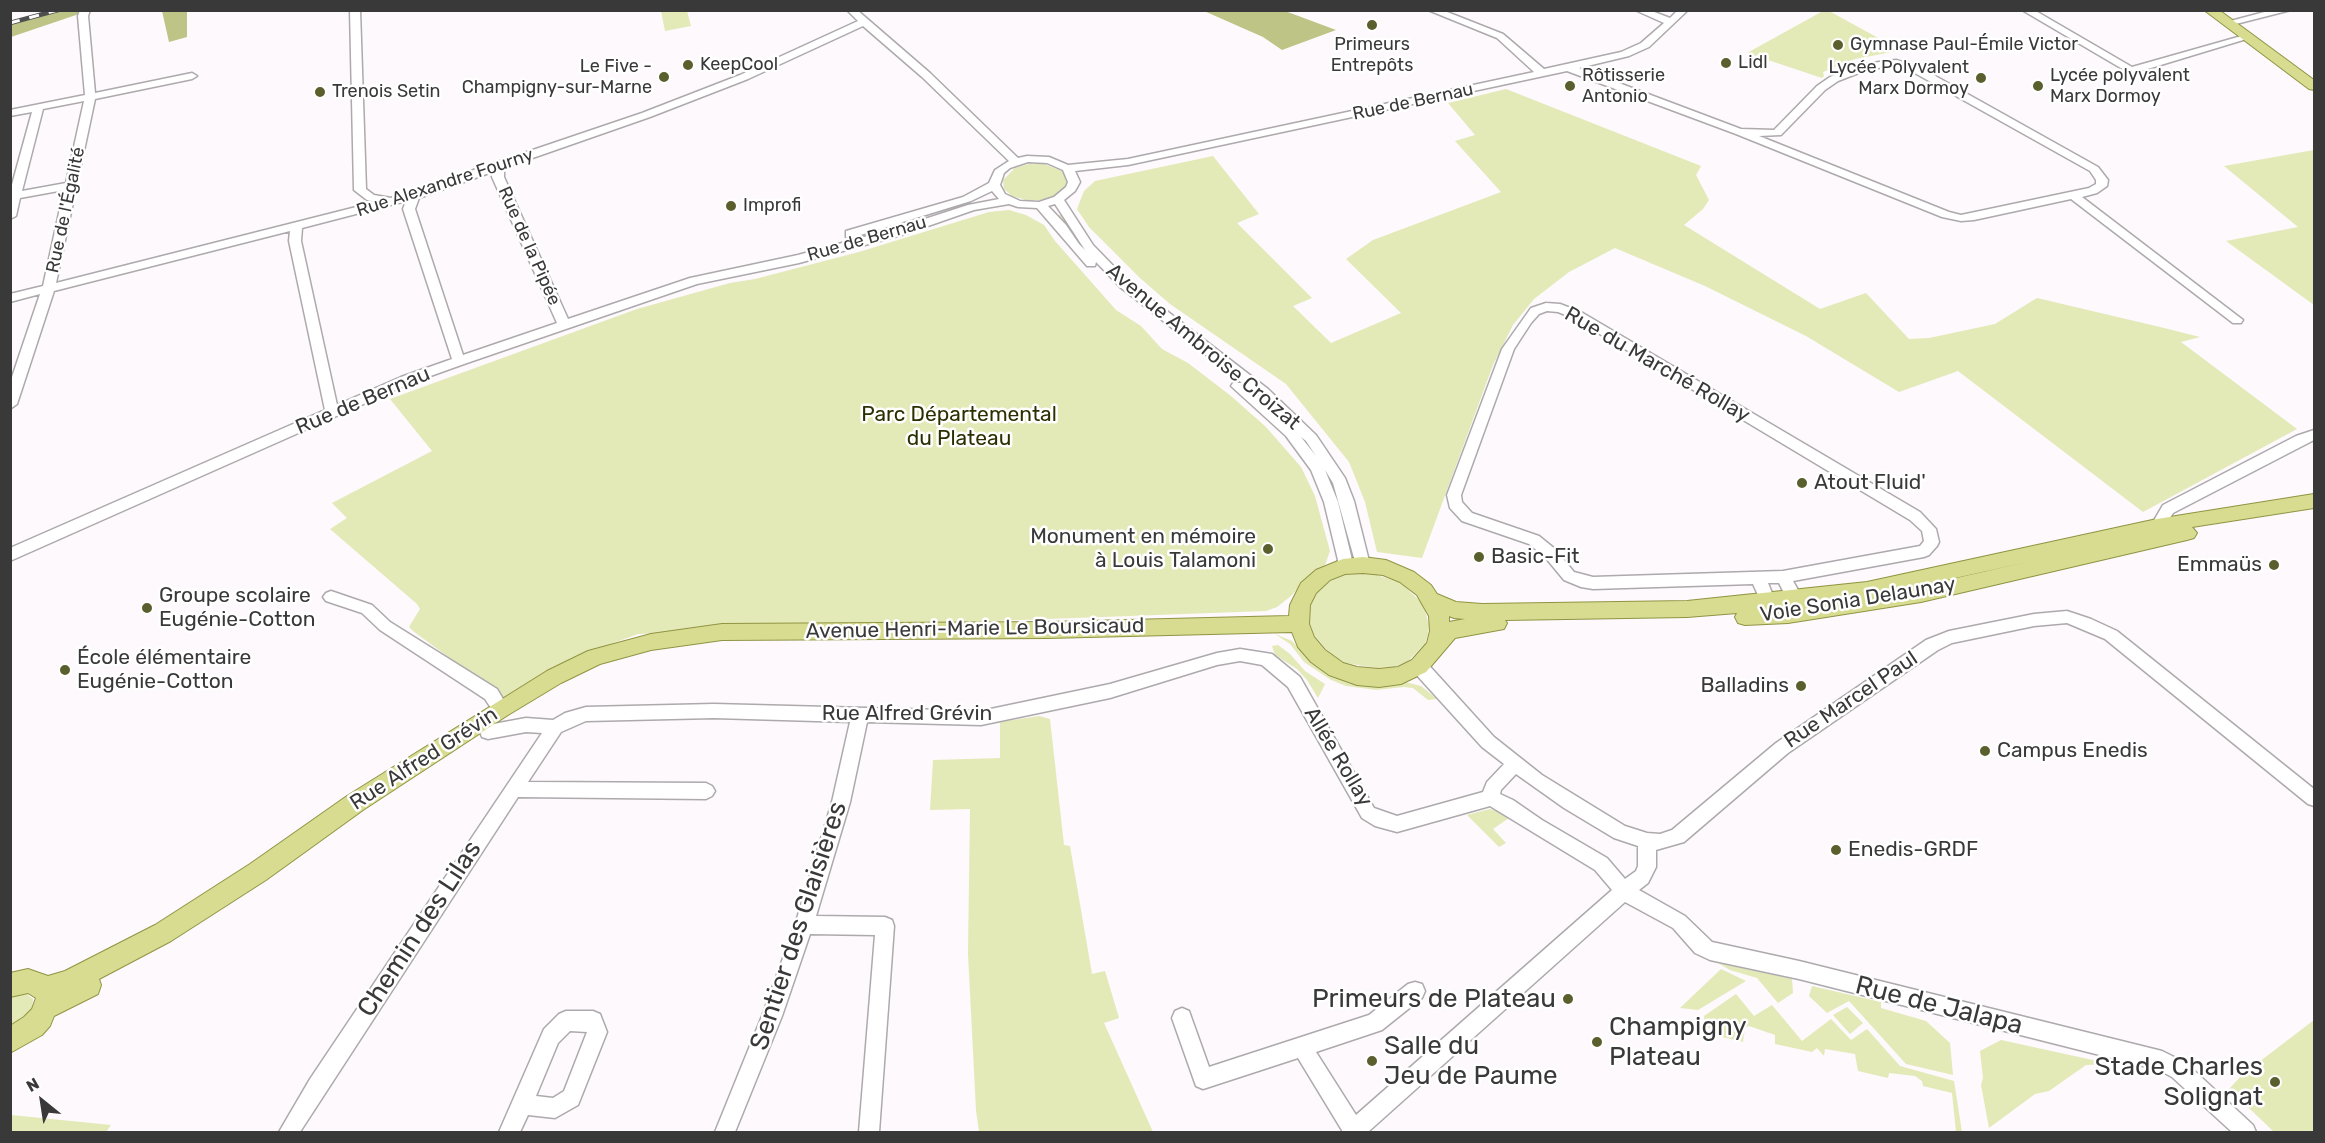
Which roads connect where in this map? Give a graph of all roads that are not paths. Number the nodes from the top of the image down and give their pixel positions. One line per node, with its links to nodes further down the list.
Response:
1 (85, 10): 20 (street, Rue de l'Égalité)
2 (355, 10): 33 (street)
3 (851, 10): 10 (street)
4 (1432, 10): 16 (street)
5 (1639, 10): 11 (street)
6 (1684, 10): 11 (street, Rue de Bernau)
7 (2026, 10): 13 (street)
8 (2210, 10): 12 (main road)
9 (2287, 10): 12 (street)
10 (864, 22): 26 (street); 28 (street, Rue Alexandre Fourny)
11 (1672, 22): 14 (street, Rue de Bernau)
12 (2228, 23): 13 (main road)
13 (2248, 37): 18 (main road)
14 (1593, 62): 15 (street, Rue de Bernau); 19 (street)
15 (1569, 68): 16 (street, Rue de Bernau); 19 (street)
16 (1542, 74): 27 (street, Rue de Bernau)
17 (192, 76): 20 (street)
18 (2312, 81)
19 (1616, 86): 23 (street)
20 (90, 98): 21 (street); 31 (street, Rue de l'Égalité)
21 (38, 108): 22 (street); 35 (street)
22 (10, 113)
23 (1740, 132): 24 (street); 25 (street)
24 (1778, 133): 25 (street); 34 (street)
25 (1784, 149): 34 (street)
26 (1016, 162): 29 (street); 32 (street)
27 (1128, 162): 29 (street, Rue de Bernau); 30 (street, Rue de Bernau)
28 (498, 167): 36 (street, Rue Alexandre Fourny); 47 (street, Rue de la Pipée)
29 (1067, 168): 30 (street)
30 (1074, 182): 37 (street)
31 (71, 185): 35 (street); 44 (street, Rue de l'Égalité)
32 (994, 185): 38 (street); 43 (street, Rue de Bernau)
33 (360, 190): 36 (street); 41 (street)
34 (2073, 195): 46 (street)
35 (14, 197): 40 (street)
36 (410, 197): 41 (street, Rue Alexandre Fourny); 48 (street)
37 (1058, 199): 39 (street); 55 (street, Avenue Ambroise Croizat)
38 (1009, 201): 39 (street); 43 (street, Rue de Bernau)
39 (1040, 205): 55 (street, Avenue Ambroise Croizat)
40 (10, 216)
41 (335, 217): 42 (street, Rue Alexandre Fourny)
42 (296, 227): 44 (street, Rue Alexandre Fourny); 50 (street)
43 (725, 273): 47 (street, Rue de Bernau)
44 (48, 289): 45 (street, Rue Alexandre Fourny); 49 (street, Rue de l'Égalité)
45 (10, 298)
46 (2237, 320)
47 (564, 324): 48 (street, Rue de Bernau)
48 (459, 361): 50 (street, Rue de Bernau)
49 (10, 404)
50 (332, 413): 54 (street, Rue de Bernau)
51 (2314, 435): 53 (street)
52 (2314, 501): 53 (main road, Voie Sonia Delaunay)
53 (2159, 533): 61 (main road, Voie Sonia Delaunay)
54 (10, 555)
55 (1353, 566): 59 (main road); 62 (main road)
56 (1783, 577): 57 (street, Rue du Marché Rollay); 57 (street, Rue du Marché Rollay); 61 (street)
57 (1758, 579): 60 (street)
58 (331, 597): 67 (street)
59 (1432, 600): 60 (main road, Voie Sonia Delaunay); 64 (main road)
60 (1768, 602): 61 (main road, Voie Sonia Delaunay)
61 (1791, 607): 64 (main road, Voie Sonia Delaunay)
62 (1299, 624): 63 (main road, Avenue Henri-Marie Le Boursicaud); 65 (main road)
63 (651, 642): 67 (main road, Rue Alfred Grévin); 70 (main road, Rue Alfred Grévin)
64 (1436, 647): 65 (main road)
65 (1419, 666): 71 (street, Rue Marcel Paul)
66 (1282, 670): 68 (street, Rue Alfred Grévin); 74 (street, Allée Rollay)
67 (496, 702): 81 (main road, Rue Alfred Grévin)
68 (860, 715): 69 (street, Rue Alfred Grévin); 78 (street, Sentier des Glaisières)
69 (555, 727): 70 (street, Rue Alfred Grévin); 72 (street, Chemin des Lilas)
70 (488, 732): 81 (main road, Rue Alfred Grévin)
71 (1515, 764): 74 (street); 76 (street, Rue Marcel Paul)
72 (512, 789): 73 (street); 86 (street, Chemin des Lilas)
73 (706, 791)
74 (1491, 798): 77 (street)
75 (2314, 799): 76 (street, Rue Marcel Paul)
76 (1647, 841): 77 (street)
77 (1625, 892): 90 (street); 91 (street, Rue de Jalapa)
78 (804, 925): 88 (street, Sentier des Glaisières); 89 (street)
79 (10, 986): 81 (main road)
80 (1415, 991): 84 (street)
81 (46, 998): 83 (main road, Rue Alfred Grévin)
82 (1182, 1018): 84 (street)
83 (10, 1041)
84 (1302, 1047): 90 (street)
85 (523, 1104): 85 (street); 87 (street)
86 (289, 1132)
87 (509, 1132)
88 (725, 1132)
89 (869, 1132)
90 (1354, 1132)
91 (2246, 1132)

